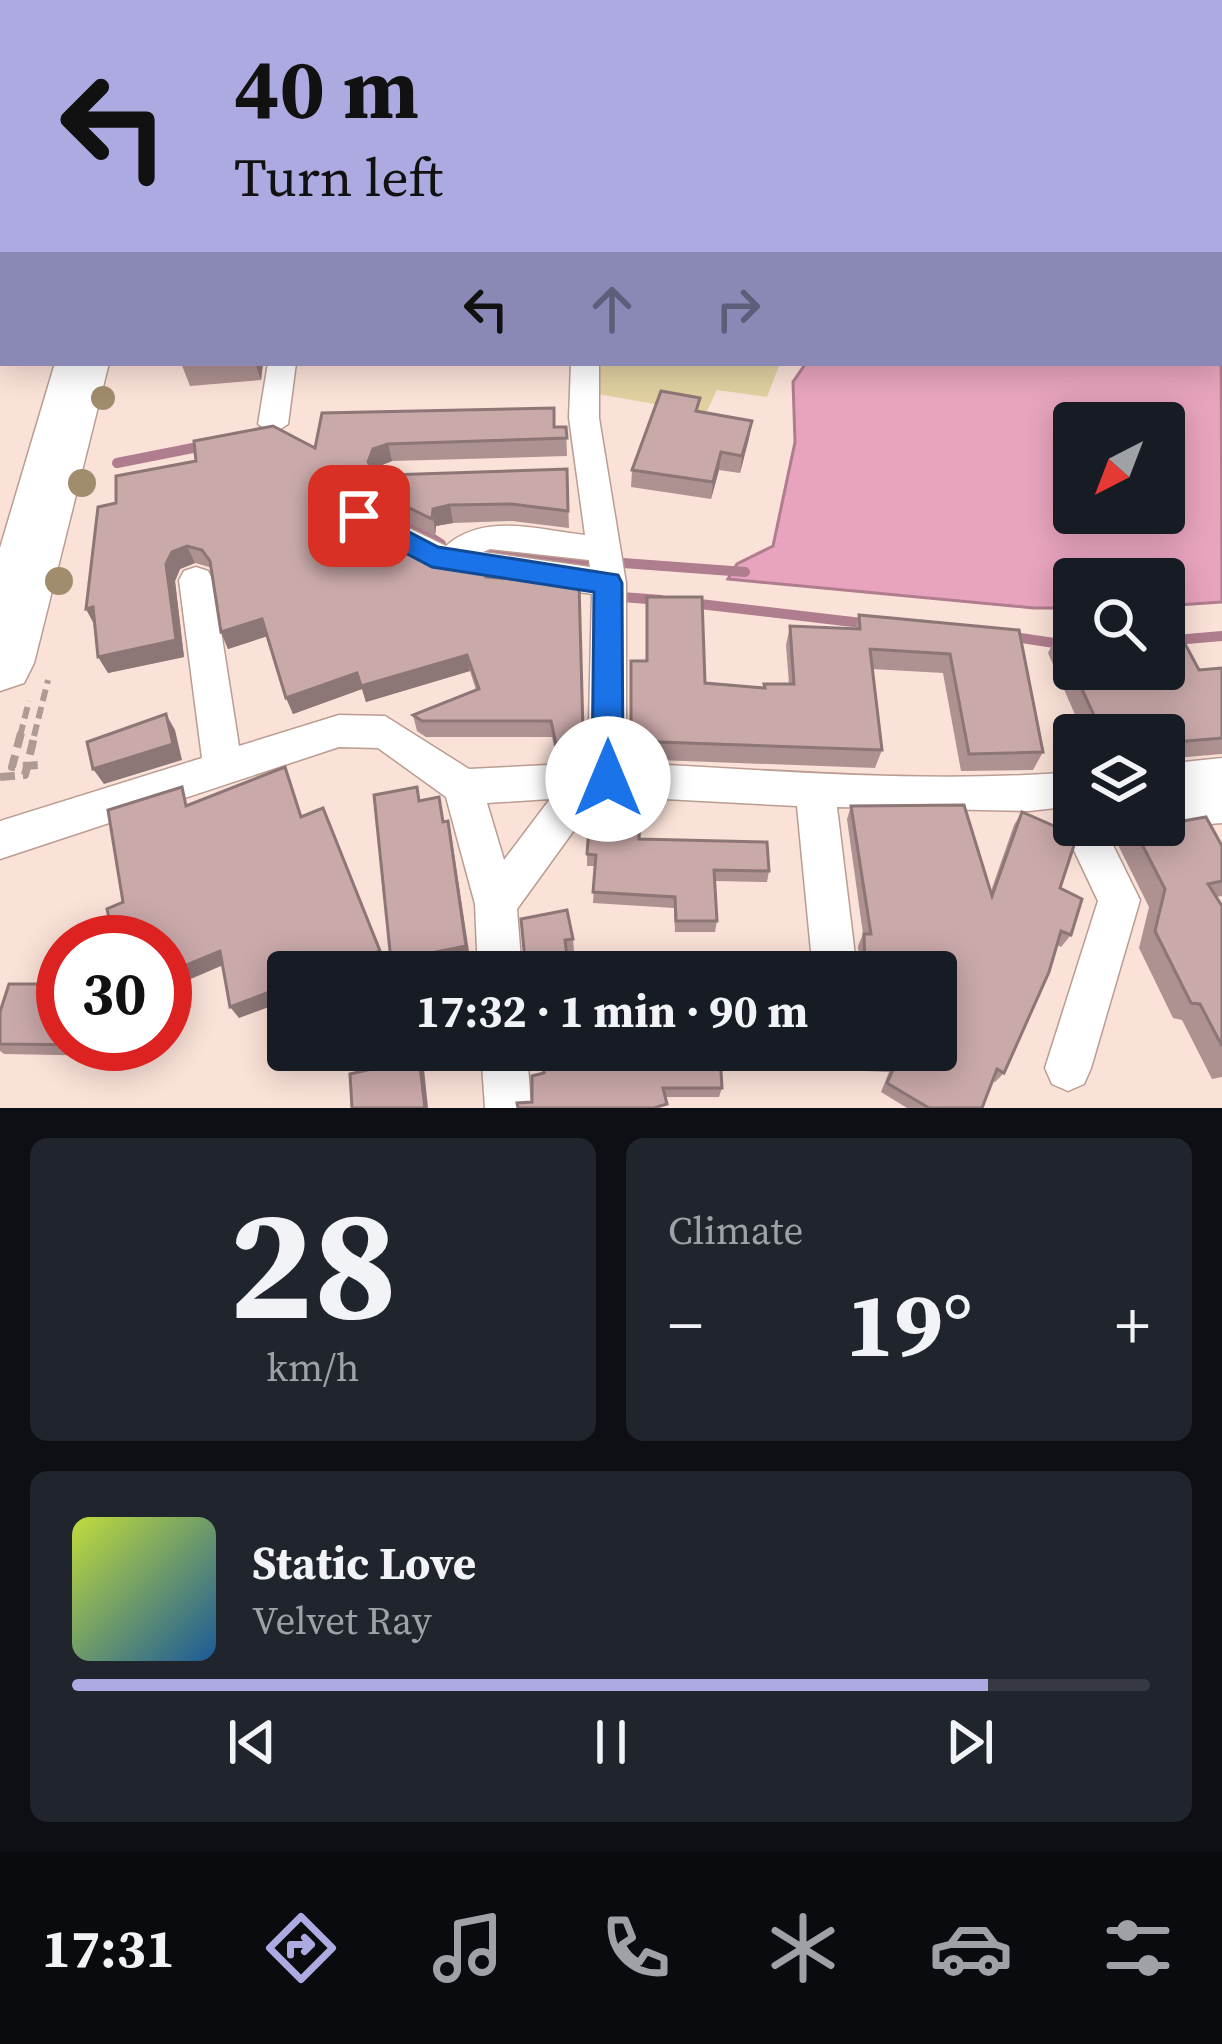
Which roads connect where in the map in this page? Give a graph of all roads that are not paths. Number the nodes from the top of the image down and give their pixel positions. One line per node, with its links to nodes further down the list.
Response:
1 (48, 366): 9 (highway)
2 (81, 366): 12 (highway)
3 (282, 366): 5 (street)
4 (585, 366): 6 (street)
5 (274, 424)
6 (594, 470): 7 (street); 10 (street)
7 (551, 471)
8 (359, 516): 10 (street)
9 (0, 520)
10 (606, 566): 15 (street)
11 (196, 580): 13 (street)
12 (28, 673)
13 (223, 770): 16 (street); 20 (street)
14 (1190, 778): 19 (street)
15 (598, 779): 16 (street); 17 (street); 22 (street)
16 (463, 787): 22 (street)
17 (815, 789): 18 (street); 24 (street)
18 (1053, 802)
19 (1222, 805)
20 (0, 840)
21 (1093, 846): 25 (street)
22 (496, 904): 23 (street)
23 (499, 951)
24 (833, 951)
25 (1067, 1068)
26 (505, 1071): 27 (street)
27 (508, 1108)

